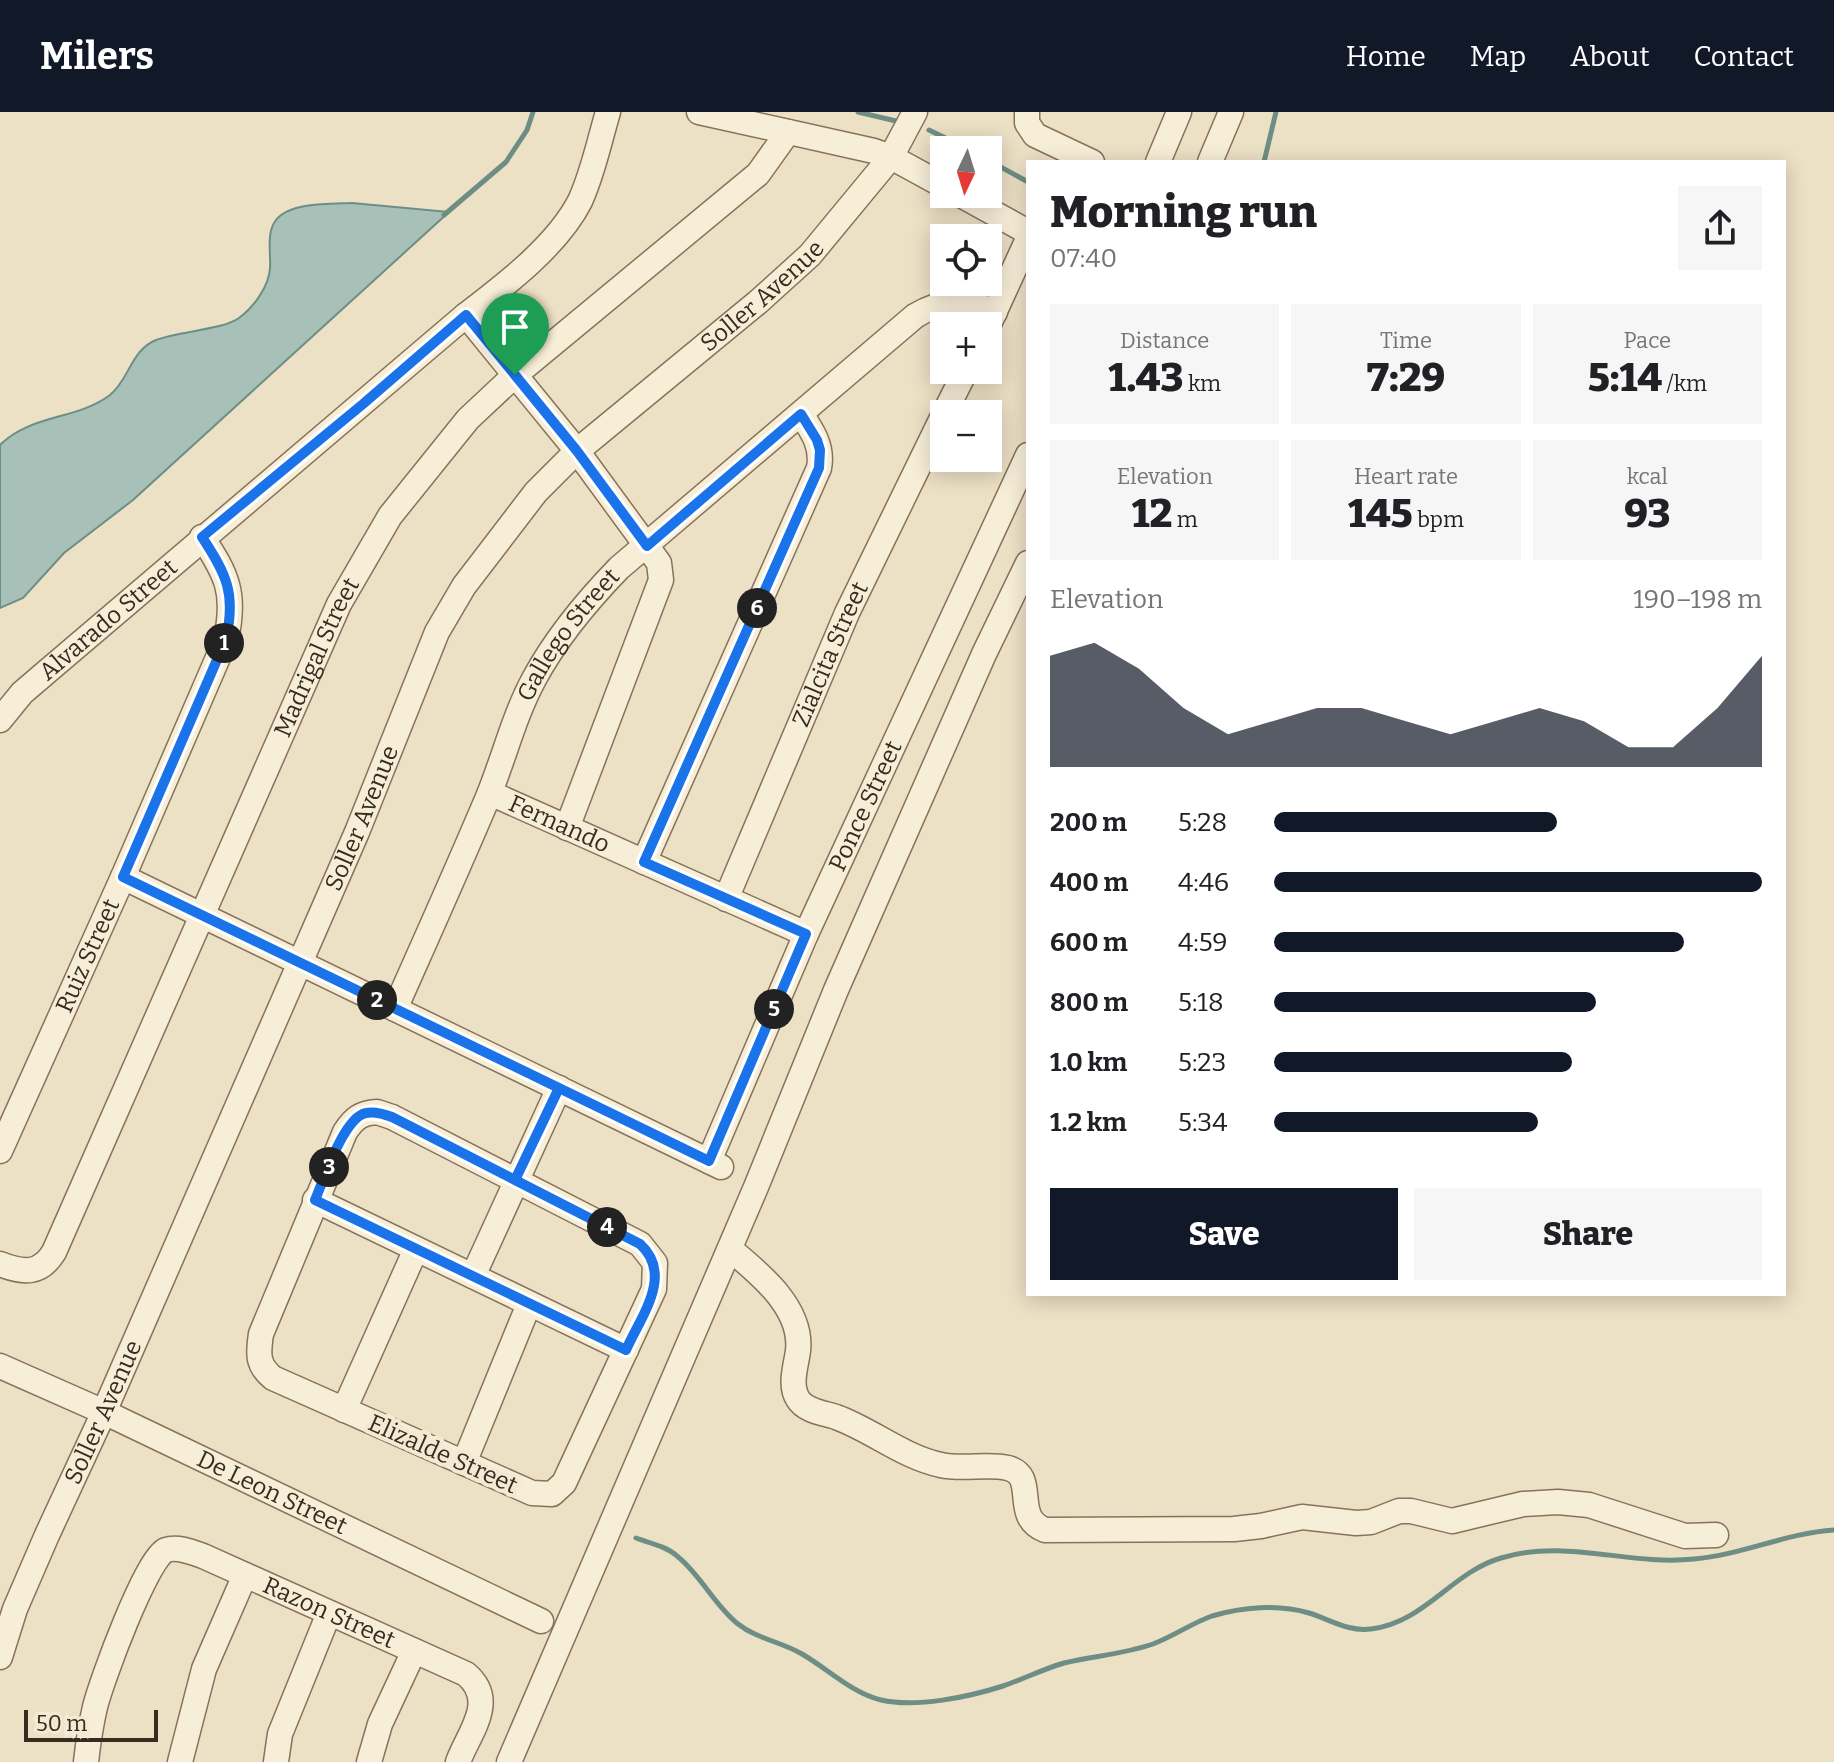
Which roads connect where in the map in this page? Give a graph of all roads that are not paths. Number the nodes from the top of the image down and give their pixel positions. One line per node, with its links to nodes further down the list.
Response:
1 (608, 112): 18 (street, Alvarado Street)
2 (699, 112): 7 (street)
3 (915, 112): 8 (street, Soller Avenue)
4 (1027, 112): 9 (street)
5 (1179, 112): 10 (street)
6 (1231, 112): 11 (street)
7 (788, 132): 8 (street); 19 (street, Madrigal Street)
8 (891, 157): 12 (street); 22 (street, Soller Avenue)
9 (1067, 157)
10 (1159, 160)
11 (1211, 160)
12 (930, 178)
13 (984, 208): 14 (street)
14 (1026, 231)
15 (1026, 243): 17 (street)
16 (987, 312): 20 (street, Gallego Street)
17 (995, 312)
18 (466, 315): 19 (street); 24 (street, Alvarado Street)
19 (515, 375): 22 (street); 33 (street, Madrigal Street)
20 (801, 414): 25 (street, Gallego Street); 30 (street)
21 (930, 443): 32 (street, Zialcita Street)
22 (577, 451): 25 (street); 35 (street, Soller Avenue)
23 (1026, 459): 34 (street, Ponce Street)
24 (202, 537): 27 (street, Alvarado Street); 31 (street, Ruiz Street)
25 (647, 546): 28 (street, Gallego Street); 29 (street)
26 (1026, 567): 42 (street)
27 (0, 720)
28 (490, 793): 29 (street, Fernando); 36 (street, Gallego Street)
29 (567, 828): 30 (street, Fernando)
30 (644, 862): 32 (street, Fernando)
31 (123, 877): 33 (street); 38 (street, Ruiz Street)
32 (726, 899): 34 (street, Fernando)
33 (203, 916): 35 (street); 43 (street, Madrigal Street)
34 (806, 934): 37 (street, Ponce Street)
35 (301, 963): 36 (street); 49 (street, Soller Avenue)
36 (395, 1009): 37 (street)
37 (559, 1088): 39 (street)
38 (0, 1151)
39 (515, 1180): 40 (street, Elizalde Street); 44 (street); 46 (street, Elizalde Street)
40 (315, 1200): 41 (street); 48 (street, Elizalde Street)
41 (416, 1249): 44 (street); 48 (street)
42 (730, 1249): 51 (street); 62 (street)
43 (0, 1264)
44 (473, 1276): 45 (street)
45 (529, 1304): 46 (street); 50 (street)
46 (626, 1350): 50 (street, Elizalde Street)
47 (0, 1366): 49 (street, De Leon Street)
48 (344, 1410): 50 (street, Elizalde Street)
49 (104, 1412): 54 (street, De Leon Street); 56 (street, Soller Avenue)
50 (464, 1463)
51 (1716, 1535)
52 (245, 1575): 53 (street, Razon Street); 57 (street, Razon Street); 58 (street)
53 (329, 1613): 55 (street, Razon Street); 59 (street)
54 (541, 1621)
55 (414, 1651): 60 (street); 61 (street, Razon Street)
56 (0, 1657)
57 (86, 1762)
58 (180, 1762)
59 (276, 1762)
60 (369, 1762)
61 (458, 1762)
62 (509, 1762)

